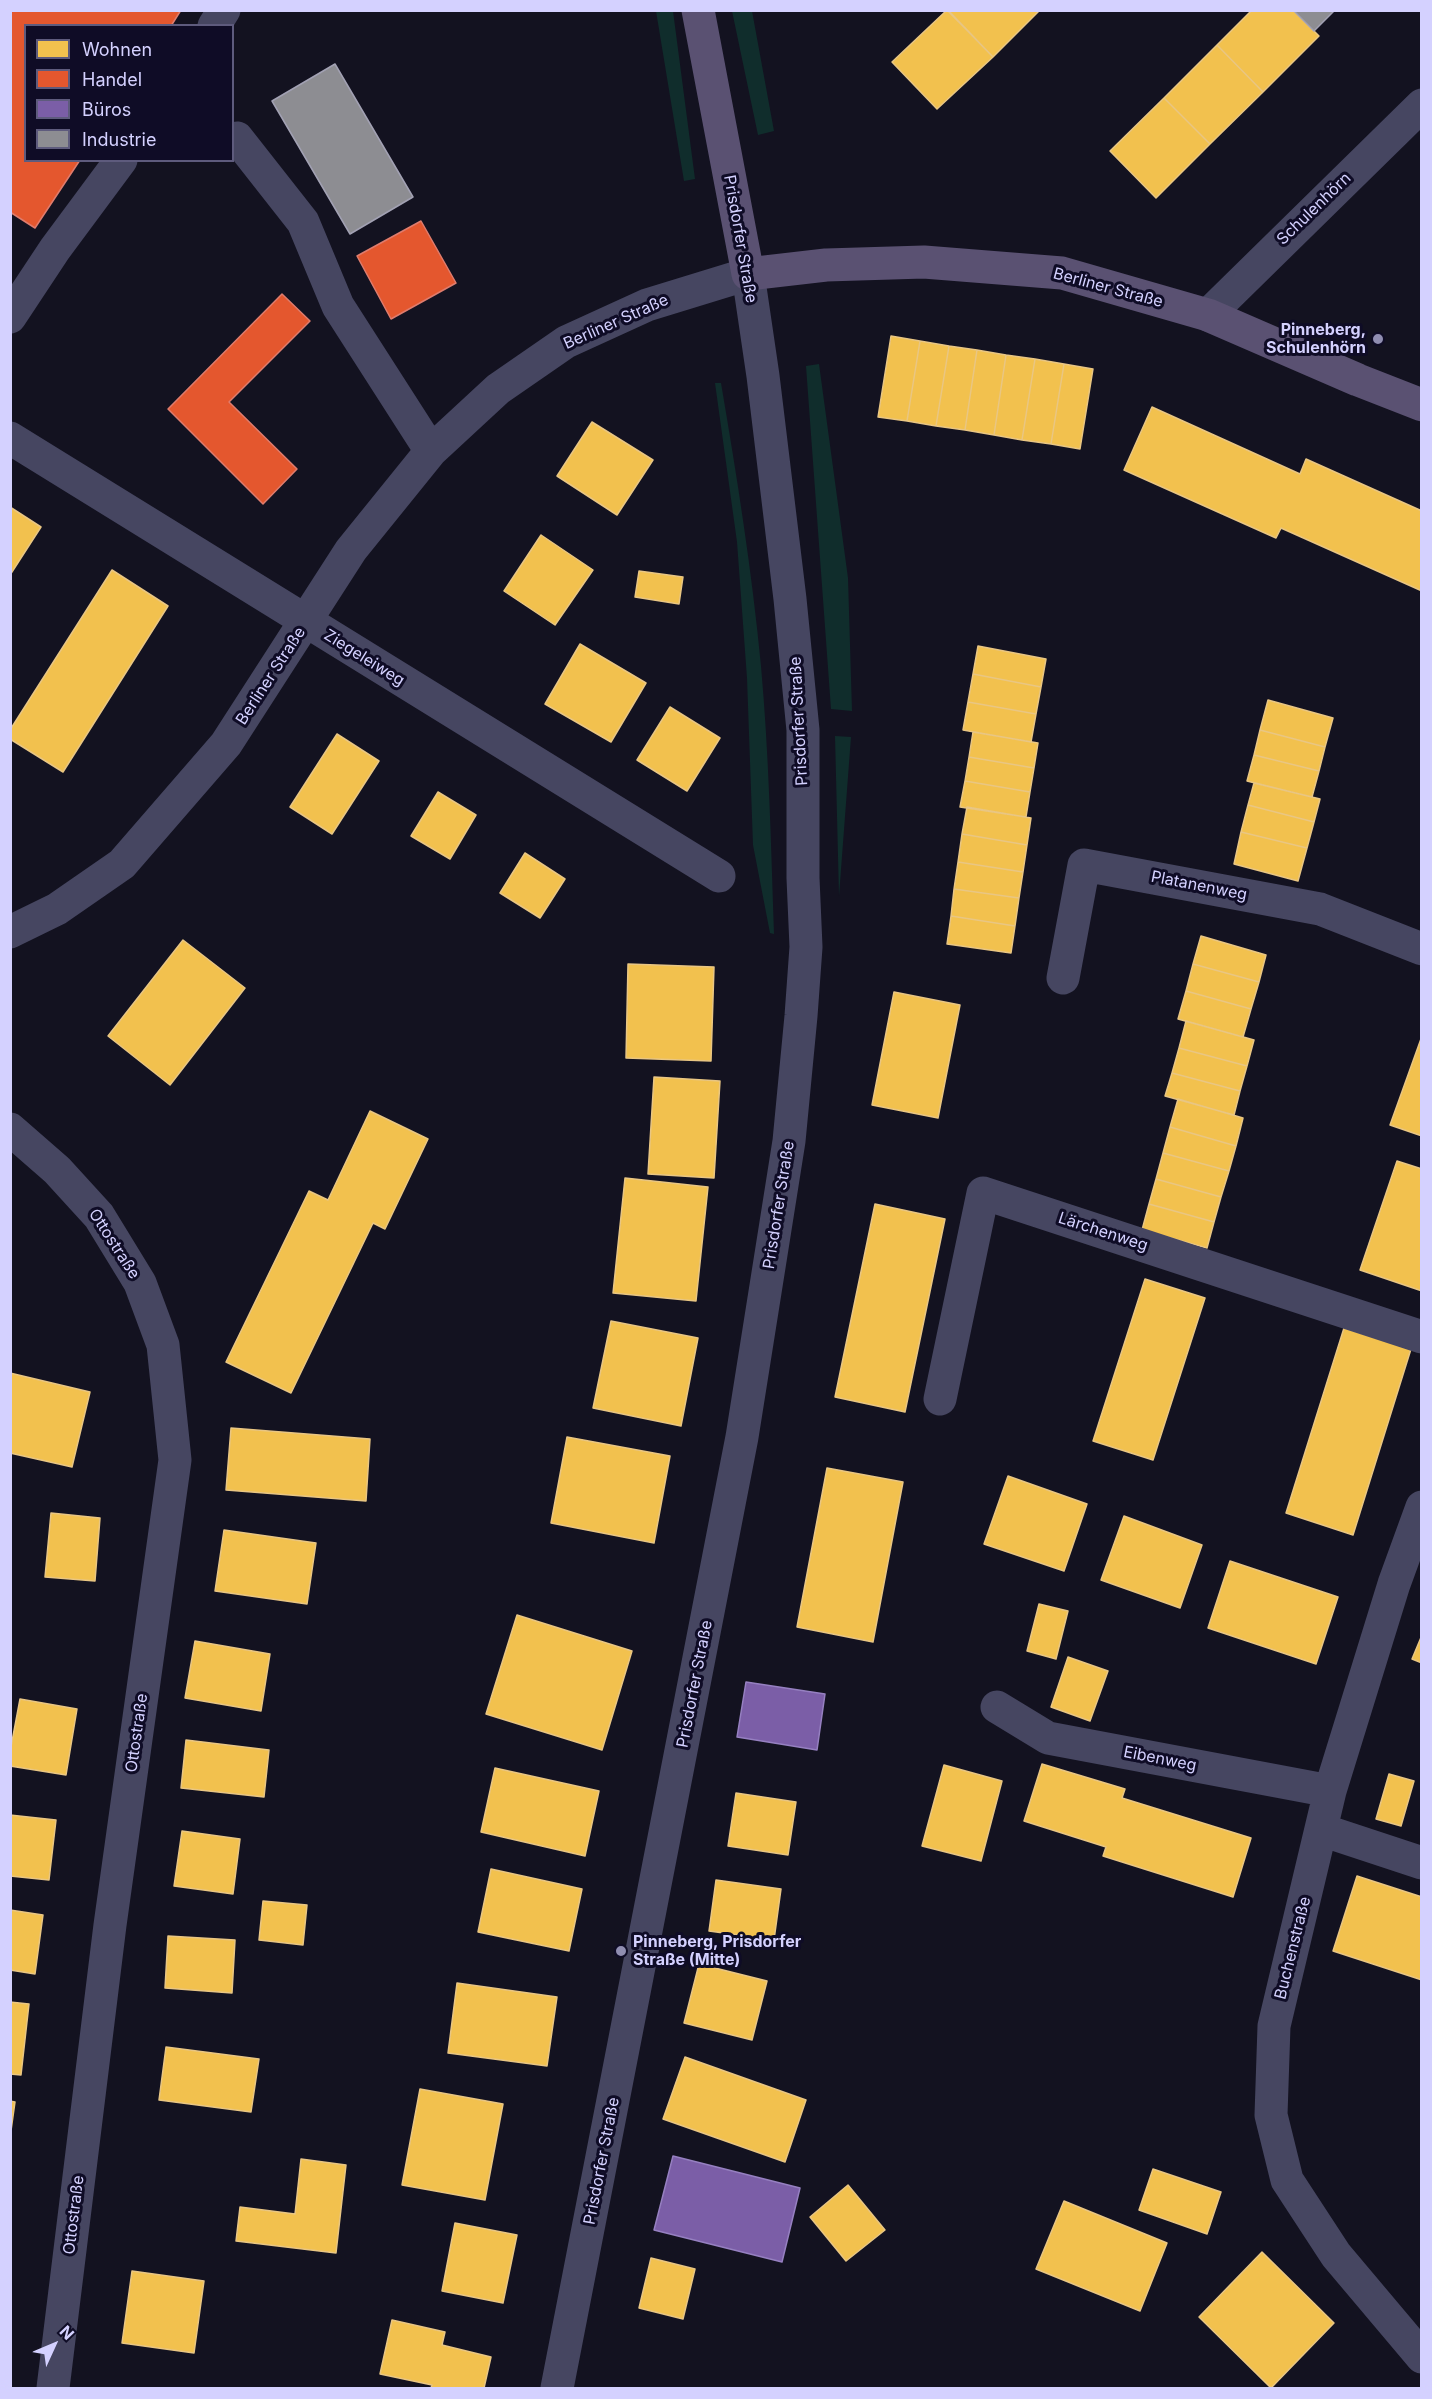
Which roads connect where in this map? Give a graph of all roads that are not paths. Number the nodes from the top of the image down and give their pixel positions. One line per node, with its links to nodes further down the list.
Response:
1 (224, 10): 3 (street)
2 (698, 10): 7 (main road, Prisdorfer Straße)
3 (215, 24)
4 (1422, 105): 8 (street, Schulenhörn)
5 (237, 138): 12 (street)
6 (120, 162): 9 (street)
7 (747, 274): 8 (main road, Berliner Straße); 12 (street, Berliner Straße); 28 (street, Prisdorfer Straße)
8 (1208, 315): 10 (main road, Berliner Straße)
9 (10, 317)
10 (1422, 405)
11 (10, 438): 13 (street, Ziegeleiweg)
12 (431, 451): 13 (street, Berliner Straße)
13 (306, 622): 14 (street, Ziegeleiweg); 15 (street, Berliner Straße)
14 (719, 876)
15 (10, 932)
16 (1422, 949): 17 (street, Platanenweg)
17 (1063, 978)
18 (10, 1129): 27 (street, Ottostraße)
19 (1422, 1337): 20 (street, Lärchenweg)
20 (940, 1399)
21 (1422, 1507): 23 (street, Buchenstraße)
22 (997, 1707): 23 (street, Eibenweg)
23 (1330, 1791): 24 (street, Buchenstraße)
24 (1322, 1830): 25 (street); 26 (street, Buchenstraße)
25 (1422, 1863)
26 (1422, 2357)
27 (52, 2388)
28 (557, 2388)

